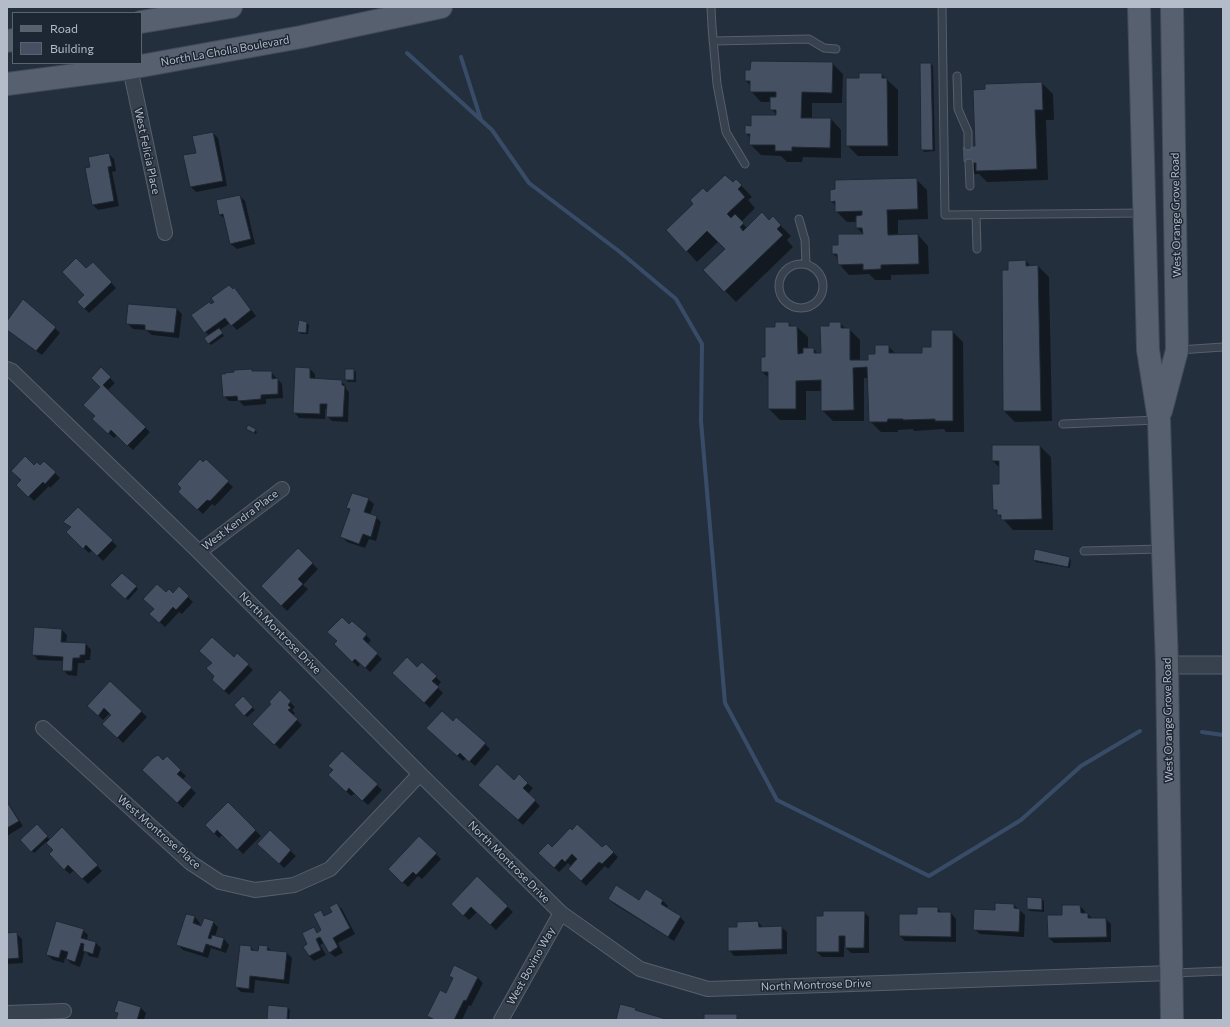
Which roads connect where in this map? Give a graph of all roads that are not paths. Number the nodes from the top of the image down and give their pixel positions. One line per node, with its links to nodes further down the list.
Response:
1 (231, 7): 7 (main road)
2 (441, 7): 10 (main road, North La Cholla Boulevard)
3 (711, 7): 8 (lane)
4 (942, 7): 18 (lane)
5 (1139, 7): 17 (main road, West Orange Grove Road)
6 (1172, 7): 24 (main road, West Orange Grove Road)
7 (142, 22)
8 (713, 41): 9 (lane); 15 (lane)
9 (836, 50)
10 (130, 68): 12 (main road, North La Cholla Boulevard); 20 (street, West Felicia Place)
11 (958, 76): 13 (lane)
12 (7, 84)
13 (968, 146)
14 (969, 163): 16 (lane)
15 (745, 164)
16 (970, 186)
17 (1144, 213): 18 (lane); 26 (main road, West Orange Grove Road)
18 (976, 215): 21 (lane)
19 (799, 218): 22 (lane)
20 (165, 233)
21 (977, 249)
22 (806, 264): 22 (lane)
23 (1223, 347): 24 (lane)
24 (1177, 350): 26 (main road, West Orange Grove Road)
25 (7, 369): 31 (street, North Montrose Drive)
26 (1158, 420): 27 (lane); 29 (main road, West Orange Grove Road)
27 (1063, 424)
28 (282, 489): 31 (street, West Kendra Place)
29 (1163, 549): 30 (lane); 32 (main road, West Orange Grove Road)
30 (1084, 551)
31 (199, 552): 35 (street, North Montrose Drive)
32 (1167, 665): 33 (street); 38 (main road, West Orange Grove Road)
33 (1223, 665)
34 (43, 728): 35 (street, West Montrose Place)
35 (420, 774): 36 (street, North Montrose Drive)
36 (561, 913): 38 (street, North Montrose Drive); 41 (street, West Bovino Way)
37 (1223, 971): 38 (lane)
38 (1172, 973): 42 (main road, West Orange Grove Road)
39 (64, 1011): 40 (street)
40 (7, 1013)
41 (501, 1020)
42 (1172, 1020)

